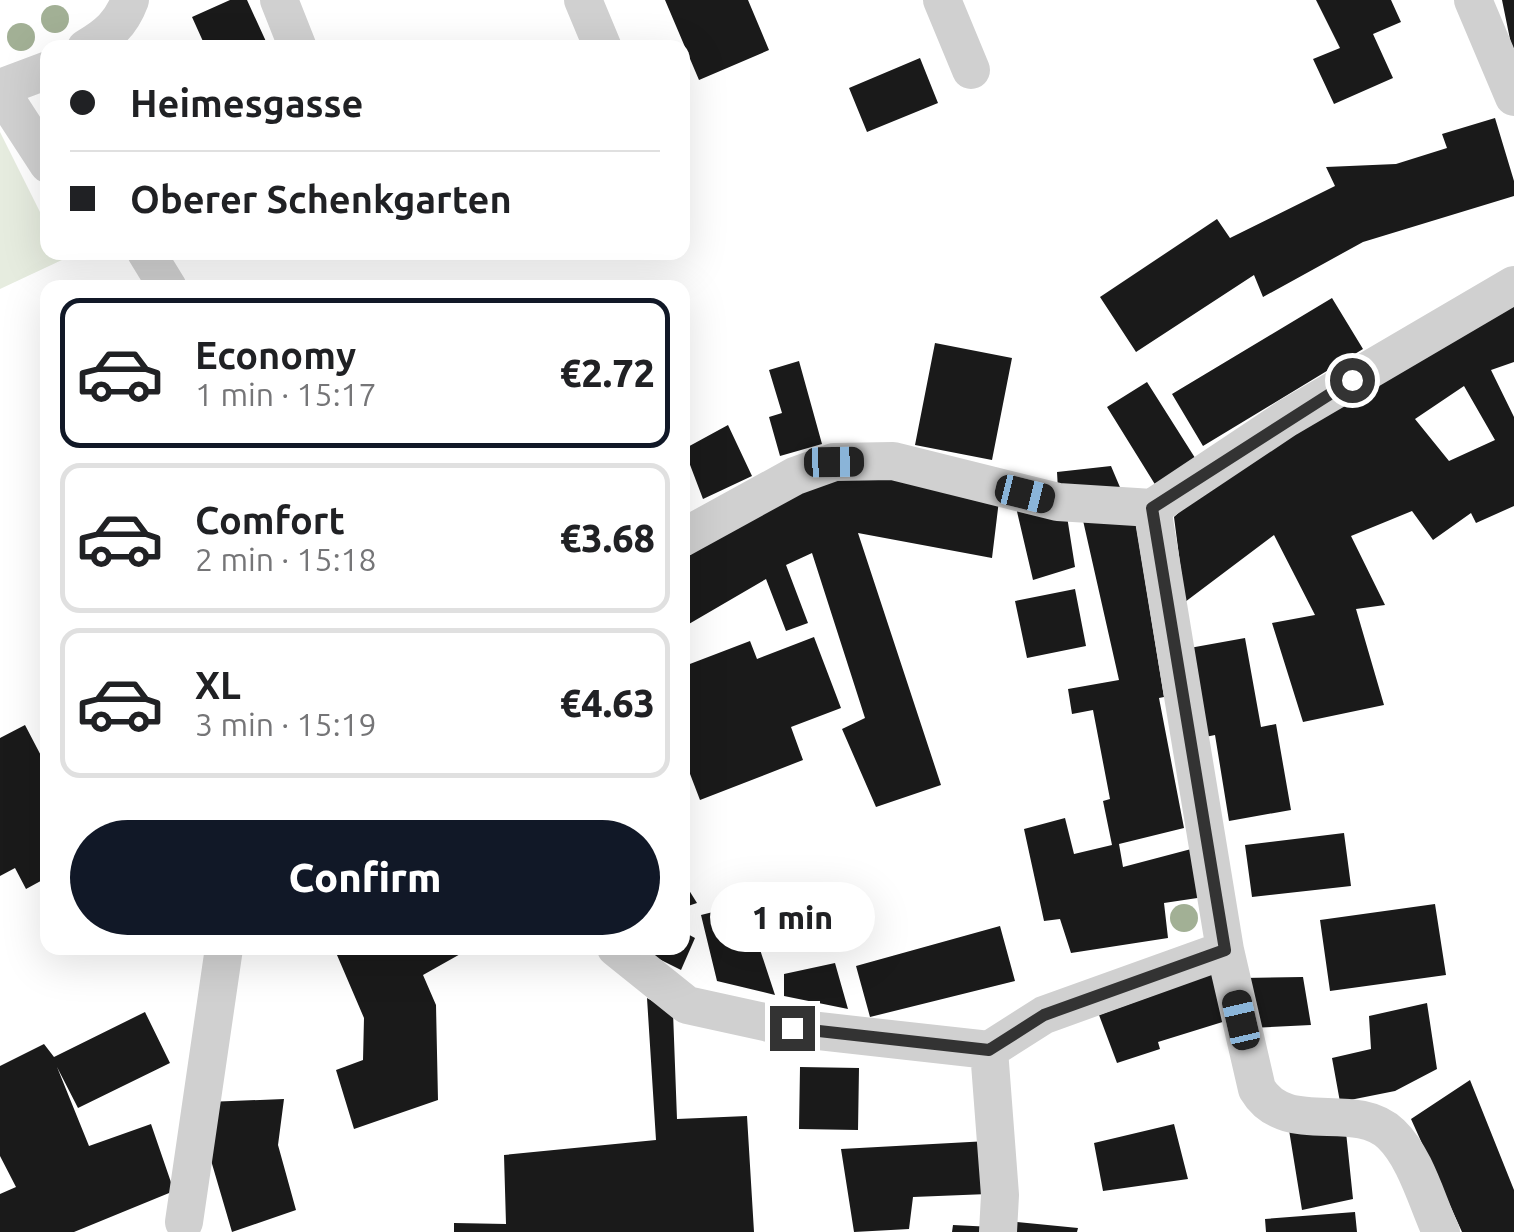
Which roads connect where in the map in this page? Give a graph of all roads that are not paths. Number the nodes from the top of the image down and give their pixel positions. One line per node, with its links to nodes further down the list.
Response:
1 (130, 0): 6 (street)
2 (279, 0): 7 (street)
3 (583, 0): 8 (street)
4 (942, 0): 9 (street)
5 (1473, 0): 12 (street)
6 (101, 40)
7 (295, 40)
8 (600, 40)
9 (971, 70)
10 (40, 73): 11 (street)
11 (0, 88): 13 (street)
12 (1514, 97)
13 (40, 151)
14 (1514, 285): 15 (street)
15 (1152, 508): 16 (street); 17 (street)
16 (690, 534)
17 (1225, 950): 20 (street); 23 (street)
18 (223, 955): 21 (street)
19 (625, 955): 20 (street)
20 (989, 1050): 22 (street)
21 (180, 1229)
22 (998, 1232)
23 (1441, 1232)

